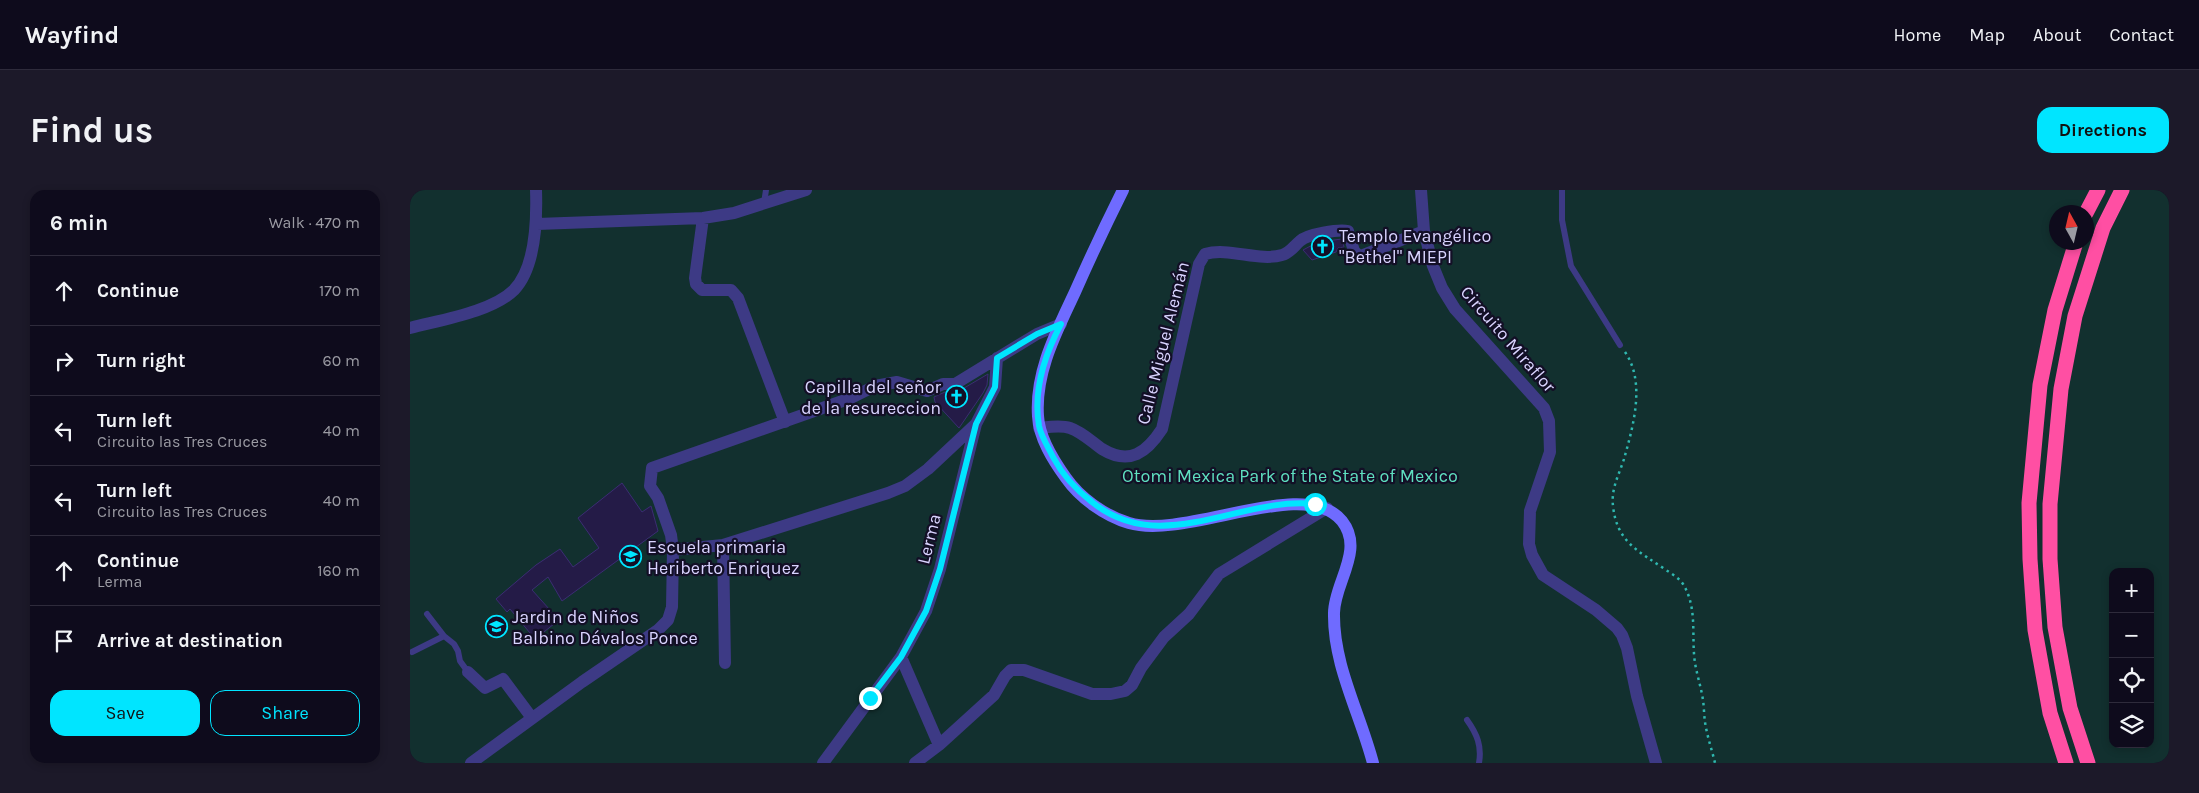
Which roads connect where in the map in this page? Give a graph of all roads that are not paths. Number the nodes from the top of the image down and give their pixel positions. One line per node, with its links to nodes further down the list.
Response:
1 (536, 190): 12 (street)
2 (766, 190): 9 (lane)
3 (806, 190): 9 (street)
4 (1123, 190): 15 (main road)
5 (1421, 190): 13 (street, Circuito Miraflor)
6 (1562, 190): 17 (lane)
7 (2098, 190): 10 (highway)
8 (2122, 190): 41 (highway)
9 (763, 205): 11 (street)
10 (2090, 205)
11 (703, 218): 12 (street); 19 (street)
12 (537, 224): 16 (street)
13 (1424, 231): 21 (street, Calle Miguel Alemán); 39 (street, Circuito Miraflor)
14 (2074, 250): 40 (highway)
15 (1061, 324): 18 (street); 21 (main road)
16 (410, 328)
17 (1620, 345)
18 (997, 358): 19 (street); 20 (street)
19 (785, 422): 24 (street)
20 (976, 424): 23 (street); 28 (street, Lerma)
21 (1040, 428): 22 (main road)
22 (1327, 508): 33 (street); 37 (main road)
23 (723, 545): 24 (street); 29 (street)
24 (673, 550): 31 (street)
25 (427, 614): 26 (lane)
26 (444, 636): 27 (lane); 30 (lane)
27 (412, 652)
28 (901, 657): 33 (street); 35 (street, Lerma)
29 (725, 662)
30 (468, 672): 31 (street)
31 (532, 718): 34 (street)
32 (1467, 720): 38 (lane)
33 (939, 745): 36 (street)
34 (471, 763)
35 (823, 763)
36 (915, 763)
37 (1374, 763)
38 (1479, 763)
39 (1656, 763)
40 (2066, 763)
41 (2088, 763)

